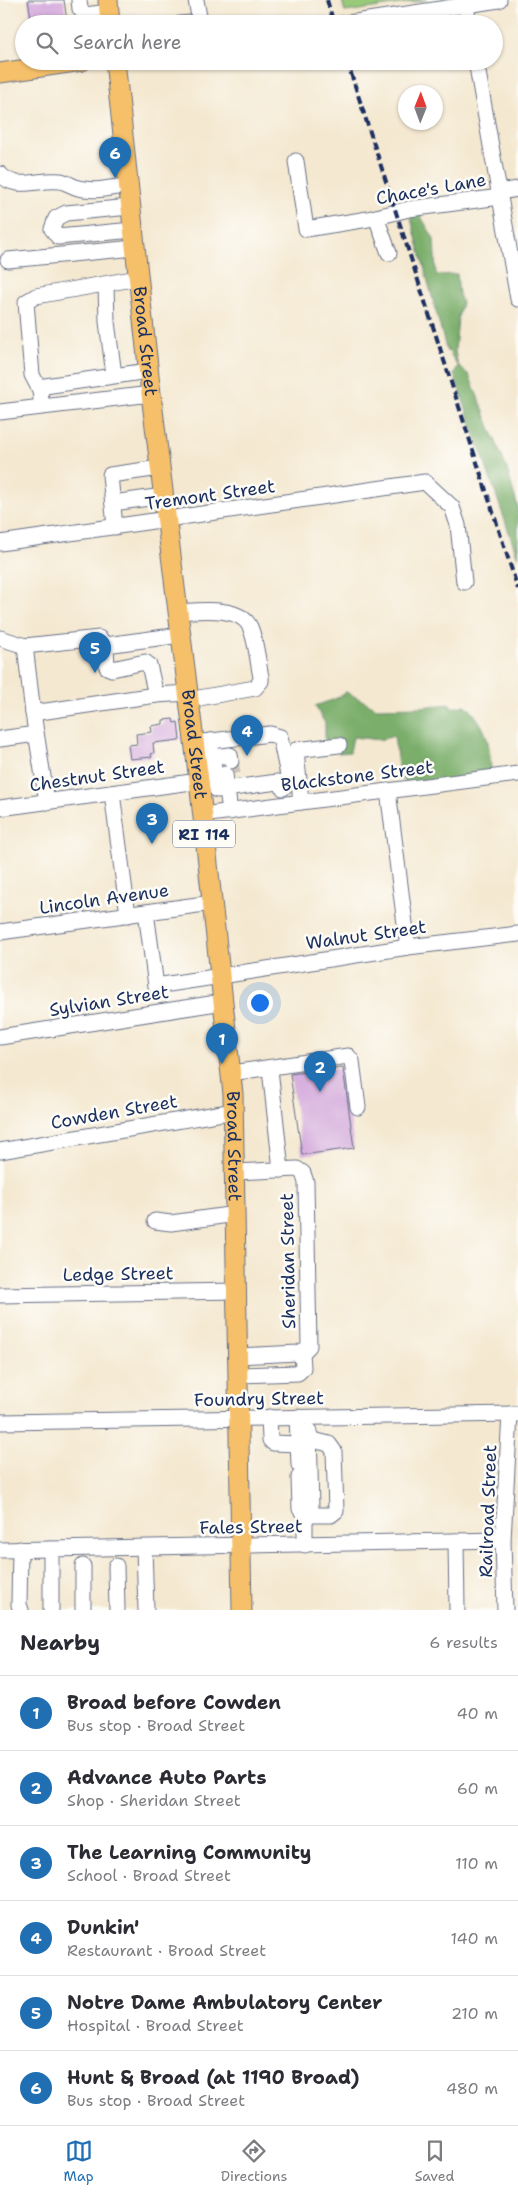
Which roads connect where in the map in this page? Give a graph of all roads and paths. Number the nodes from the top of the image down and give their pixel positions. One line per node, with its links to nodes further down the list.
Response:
1 (78, 0): 5 (street)
2 (196, 0): 6 (street)
3 (498, 0): 4 (street)
4 (465, 3): 7 (street)
5 (109, 12)
6 (199, 15)
7 (395, 15)
8 (20, 70): 11 (main road)
9 (116, 70): 14 (main road, Broad Street / RI 114)
10 (478, 70): 16 (street)
11 (0, 73)
12 (296, 161): 18 (street, Chace's Lane)
13 (0, 174): 14 (street)
14 (128, 184): 17 (main road, Broad Street / RI 114)
15 (518, 190): 16 (street, Chace's Lane)
16 (500, 194): 18 (street, Chace's Lane); 24 (street)
17 (130, 207): 19 (main road, Broad Street / RI 114); 19 (street)
18 (372, 218): 20 (street)
19 (134, 239): 21 (street); 22 (main road, Broad Street / RI 114)
20 (389, 253)
21 (8, 260)
22 (138, 278): 23 (street); 25 (main road, Broad Street / RI 114)
23 (106, 285): 26 (street); 27 (street)
24 (518, 297)
25 (148, 371): 26 (street); 28 (main road, Broad Street / RI 114)
26 (114, 375): 27 (street)
27 (40, 390): 29 (street)
28 (151, 394): 29 (street); 31 (main road, Broad Street / RI 114)
29 (42, 406): 30 (street)
30 (0, 412)
31 (160, 468): 32 (main road, Broad Street / RI 114); 33 (street)
32 (163, 496): 33 (street); 34 (main road, Broad Street / RI 114)
33 (113, 502): 35 (street)
34 (166, 520): 35 (street, Tremont Street); 37 (street, Tremont Street); 38 (main road, Broad Street / RI 114)
35 (116, 527): 36 (street, Tremont Street)
36 (0, 542)
37 (464, 582)
38 (178, 612): 39 (main road, Broad Street / RI 114); 44 (street)
39 (180, 635): 41 (street); 44 (main road, Broad Street / RI 114)
40 (0, 638): 42 (street)
41 (106, 645): 42 (street); 43 (street)
42 (25, 646): 45 (street)
43 (156, 695): 44 (street); 45 (street)
44 (188, 697): 48 (main road, Broad Street / RI 114)
45 (33, 713): 46 (street)
46 (36, 734): 47 (street); 55 (street)
47 (0, 739)
48 (202, 742): 51 (main road, Broad Street / RI 114); 51 (street); 52 (street)
49 (339, 745): 56 (street)
50 (518, 774): 53 (street, Blackstone Street)
51 (220, 775): 52 (street, Chestnut Street); 54 (street, Chestnut Street); 59 (street); 60 (main road, Broad Street / RI 114)
52 (280, 785): 57 (street)
53 (388, 791): 56 (street, Blackstone Street); 66 (street)
54 (112, 793): 55 (street, Chestnut Street); 63 (street)
55 (47, 802): 58 (street, Chestnut Street)
56 (301, 802): 57 (street, Blackstone Street)
57 (285, 804): 59 (street, Blackstone Street)
58 (0, 808)
59 (230, 812): 60 (street, Blackstone Street)
60 (202, 815): 61 (main road, Broad Street / RI 114)
61 (212, 903): 62 (street, Lincoln Avenue); 67 (main road, Broad Street / RI 114)
62 (146, 912): 63 (street, Lincoln Avenue); 67 (street, Walnut Street)
63 (128, 915): 64 (street, Lincoln Avenue)
64 (0, 932)
65 (518, 934): 66 (street, Walnut Street)
66 (408, 947): 67 (street, Walnut Street)
67 (220, 975): 68 (main road, Broad Street / RI 114)
68 (223, 1002): 69 (street, Sylvian Street); 71 (main road, Broad Street / RI 114)
69 (0, 1037)
70 (270, 1068): 71 (street); 72 (street); 75 (street)
71 (231, 1073): 73 (main road, Broad Street / RI 114)
72 (358, 1107)
73 (234, 1111): 74 (street, Cowden Street); 76 (main road, Broad Street / RI 114)
74 (0, 1151)
75 (281, 1170): 76 (street, Sheridan Street); 81 (street, Sheridan Street)
76 (235, 1172): 77 (main road, Broad Street / RI 114)
77 (236, 1214): 78 (street); 79 (main road, Broad Street / RI 114)
78 (155, 1221)
79 (237, 1291): 80 (street, Ledge Street); 82 (main road, Broad Street / RI 114)
80 (0, 1295)
81 (302, 1352): 82 (street, Sheridan Street); 83 (street)
82 (238, 1356): 83 (main road, Broad Street / RI 114)
83 (239, 1375): 87 (main road, Broad Street / RI 114)
84 (514, 1414): 86 (street, Foundry Street); 91 (street, Railroad Street)
85 (269, 1417): 86 (street, Foundry Street); 87 (street, Foundry Street); 89 (street)
86 (303, 1417): 89 (street)
87 (240, 1418): 88 (street, Foundry Street); 94 (main road, Broad Street / RI 114)
88 (0, 1422)
89 (304, 1441): 90 (street); 90 (street); 90 (street)
90 (305, 1515): 93 (street)
91 (503, 1540): 92 (street, Fales Street); 108 (street, Railroad Street)
92 (456, 1542): 93 (street, Fales Street); 107 (street)
93 (305, 1545): 94 (street, Fales Street)
94 (242, 1546): 95 (street, Fales Street); 106 (main road, Broad Street / RI 114)
95 (144, 1548): 97 (street, Fales Street); 105 (street)
96 (20, 1549): 97 (street, Fales Street); 98 (street, Fales Street); 101 (street)
97 (51, 1549): 102 (street)
98 (0, 1550)
99 (82, 1566): 103 (street)
100 (116, 1566): 104 (street)
101 (21, 1610)
102 (51, 1610)
103 (83, 1610)
104 (117, 1610)
105 (146, 1610)
106 (242, 1610)
107 (457, 1610)
108 (505, 1610)

